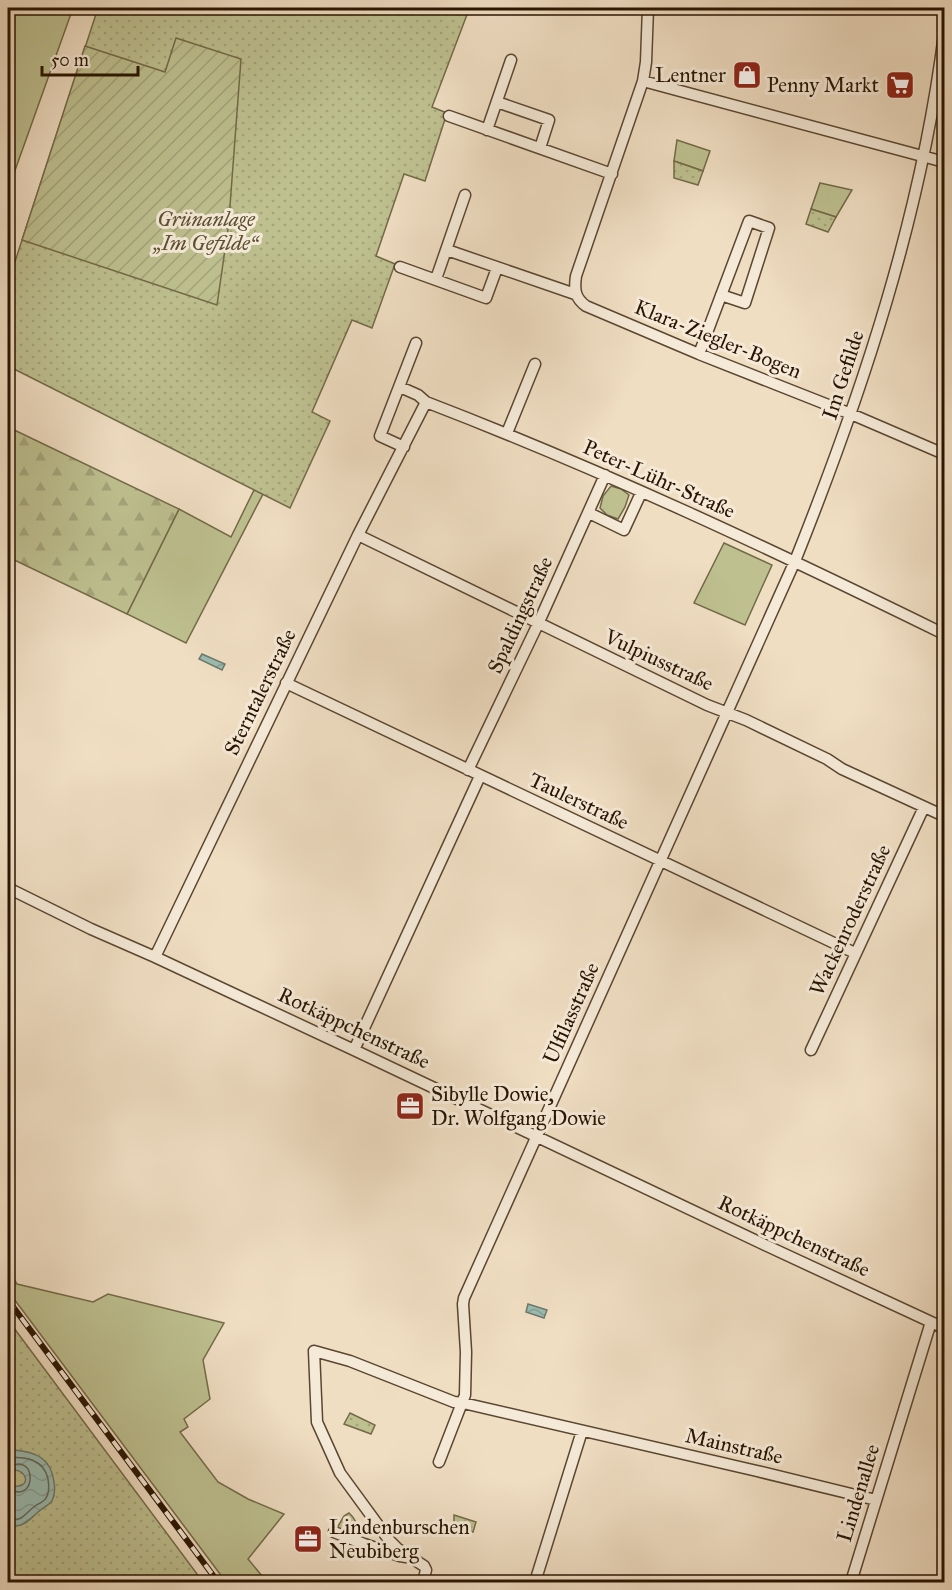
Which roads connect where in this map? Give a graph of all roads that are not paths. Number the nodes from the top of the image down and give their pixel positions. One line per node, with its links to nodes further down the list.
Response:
1 (648, 8): 4 (street)
2 (945, 34): 9 (street, Im Gefilde)
3 (511, 60): 5 (street)
4 (643, 81): 9 (street); 11 (street)
5 (497, 102): 7 (street); 8 (street)
6 (449, 116): 7 (street)
7 (487, 130): 8 (street)
8 (540, 148): 11 (street)
9 (923, 156): 10 (street); 24 (street, Im Gefilde)
10 (945, 164)
11 (612, 174): 17 (street)
12 (465, 195): 13 (street)
13 (447, 250): 15 (street, Klara-Ziegler-Bogen); 16 (street)
14 (400, 267): 16 (street)
15 (497, 268): 16 (street); 17 (street, Klara-Ziegler-Bogen)
16 (436, 279)
17 (575, 294): 20 (street, Klara-Ziegler-Bogen)
18 (721, 295): 18 (street); 20 (street)
19 (416, 344): 22 (street)
20 (699, 354): 24 (street, Klara-Ziegler-Bogen)
21 (535, 364): 25 (street)
22 (400, 387): 23 (street); 26 (street)
23 (426, 402): 25 (street, Peter-Lühr-Straße); 26 (street, Sterntalerstraße)
24 (851, 414): 27 (street, Klara-Ziegler-Bogen); 32 (street, Im Gefilde)
25 (507, 433): 28 (street, Peter-Lühr-Straße)
26 (404, 447): 31 (street, Sterntalerstraße)
27 (945, 454)
28 (605, 475): 29 (street, Peter-Lühr-Straße); 30 (street, Spaldingstraße)
29 (641, 493): 30 (street); 32 (street, Peter-Lühr-Straße)
30 (589, 513): 33 (street, Spaldingstraße)
31 (358, 535): 33 (street, Vulpiusstraße); 35 (street, Sterntalerstraße)
32 (795, 561): 34 (street, Peter-Lühr-Straße); 36 (street, Im Gefilde)
33 (538, 624): 36 (street, Vulpiusstraße); 37 (street, Spaldingstraße)
34 (945, 634)
35 (286, 683): 37 (street, Taulerstraße); 44 (street, Sterntalerstraße)
36 (727, 713): 39 (street, Vulpiusstraße); 41 (street, Ulfilasstraße)
37 (468, 770): 38 (street, Taulerstraße)
38 (480, 776): 41 (street, Taulerstraße); 45 (street)
39 (924, 807): 40 (street, Vulpiusstraße); 43 (street, Wackenroderstraße)
40 (945, 816)
41 (661, 860): 43 (street, Taulerstraße); 47 (street, Ulfilasstraße)
42 (8, 888): 44 (street, Rotkäppchenstraße)
43 (855, 953): 46 (street, Wackenroderstraße)
44 (155, 957): 45 (street, Rotkäppchenstraße)
45 (354, 1050): 47 (street, Rotkäppchenstraße)
46 (811, 1050)
47 (538, 1136): 48 (street, Rotkäppchenstraße); 50 (street, Ulfilasstraße)
48 (931, 1322): 49 (street, Rotkäppchenstraße); 53 (street, Lindenallee)
49 (945, 1328)
50 (463, 1403): 51 (street, Mainstraße); 52 (street); 55 (street, Mainstraße)
51 (582, 1431): 53 (street, Mainstraße); 57 (street)
52 (439, 1462)
53 (876, 1500): 58 (street, Lindenallee)
54 (334, 1532): 55 (street)
55 (409, 1557): 56 (street)
56 (423, 1582)
57 (535, 1582)
58 (851, 1582)

